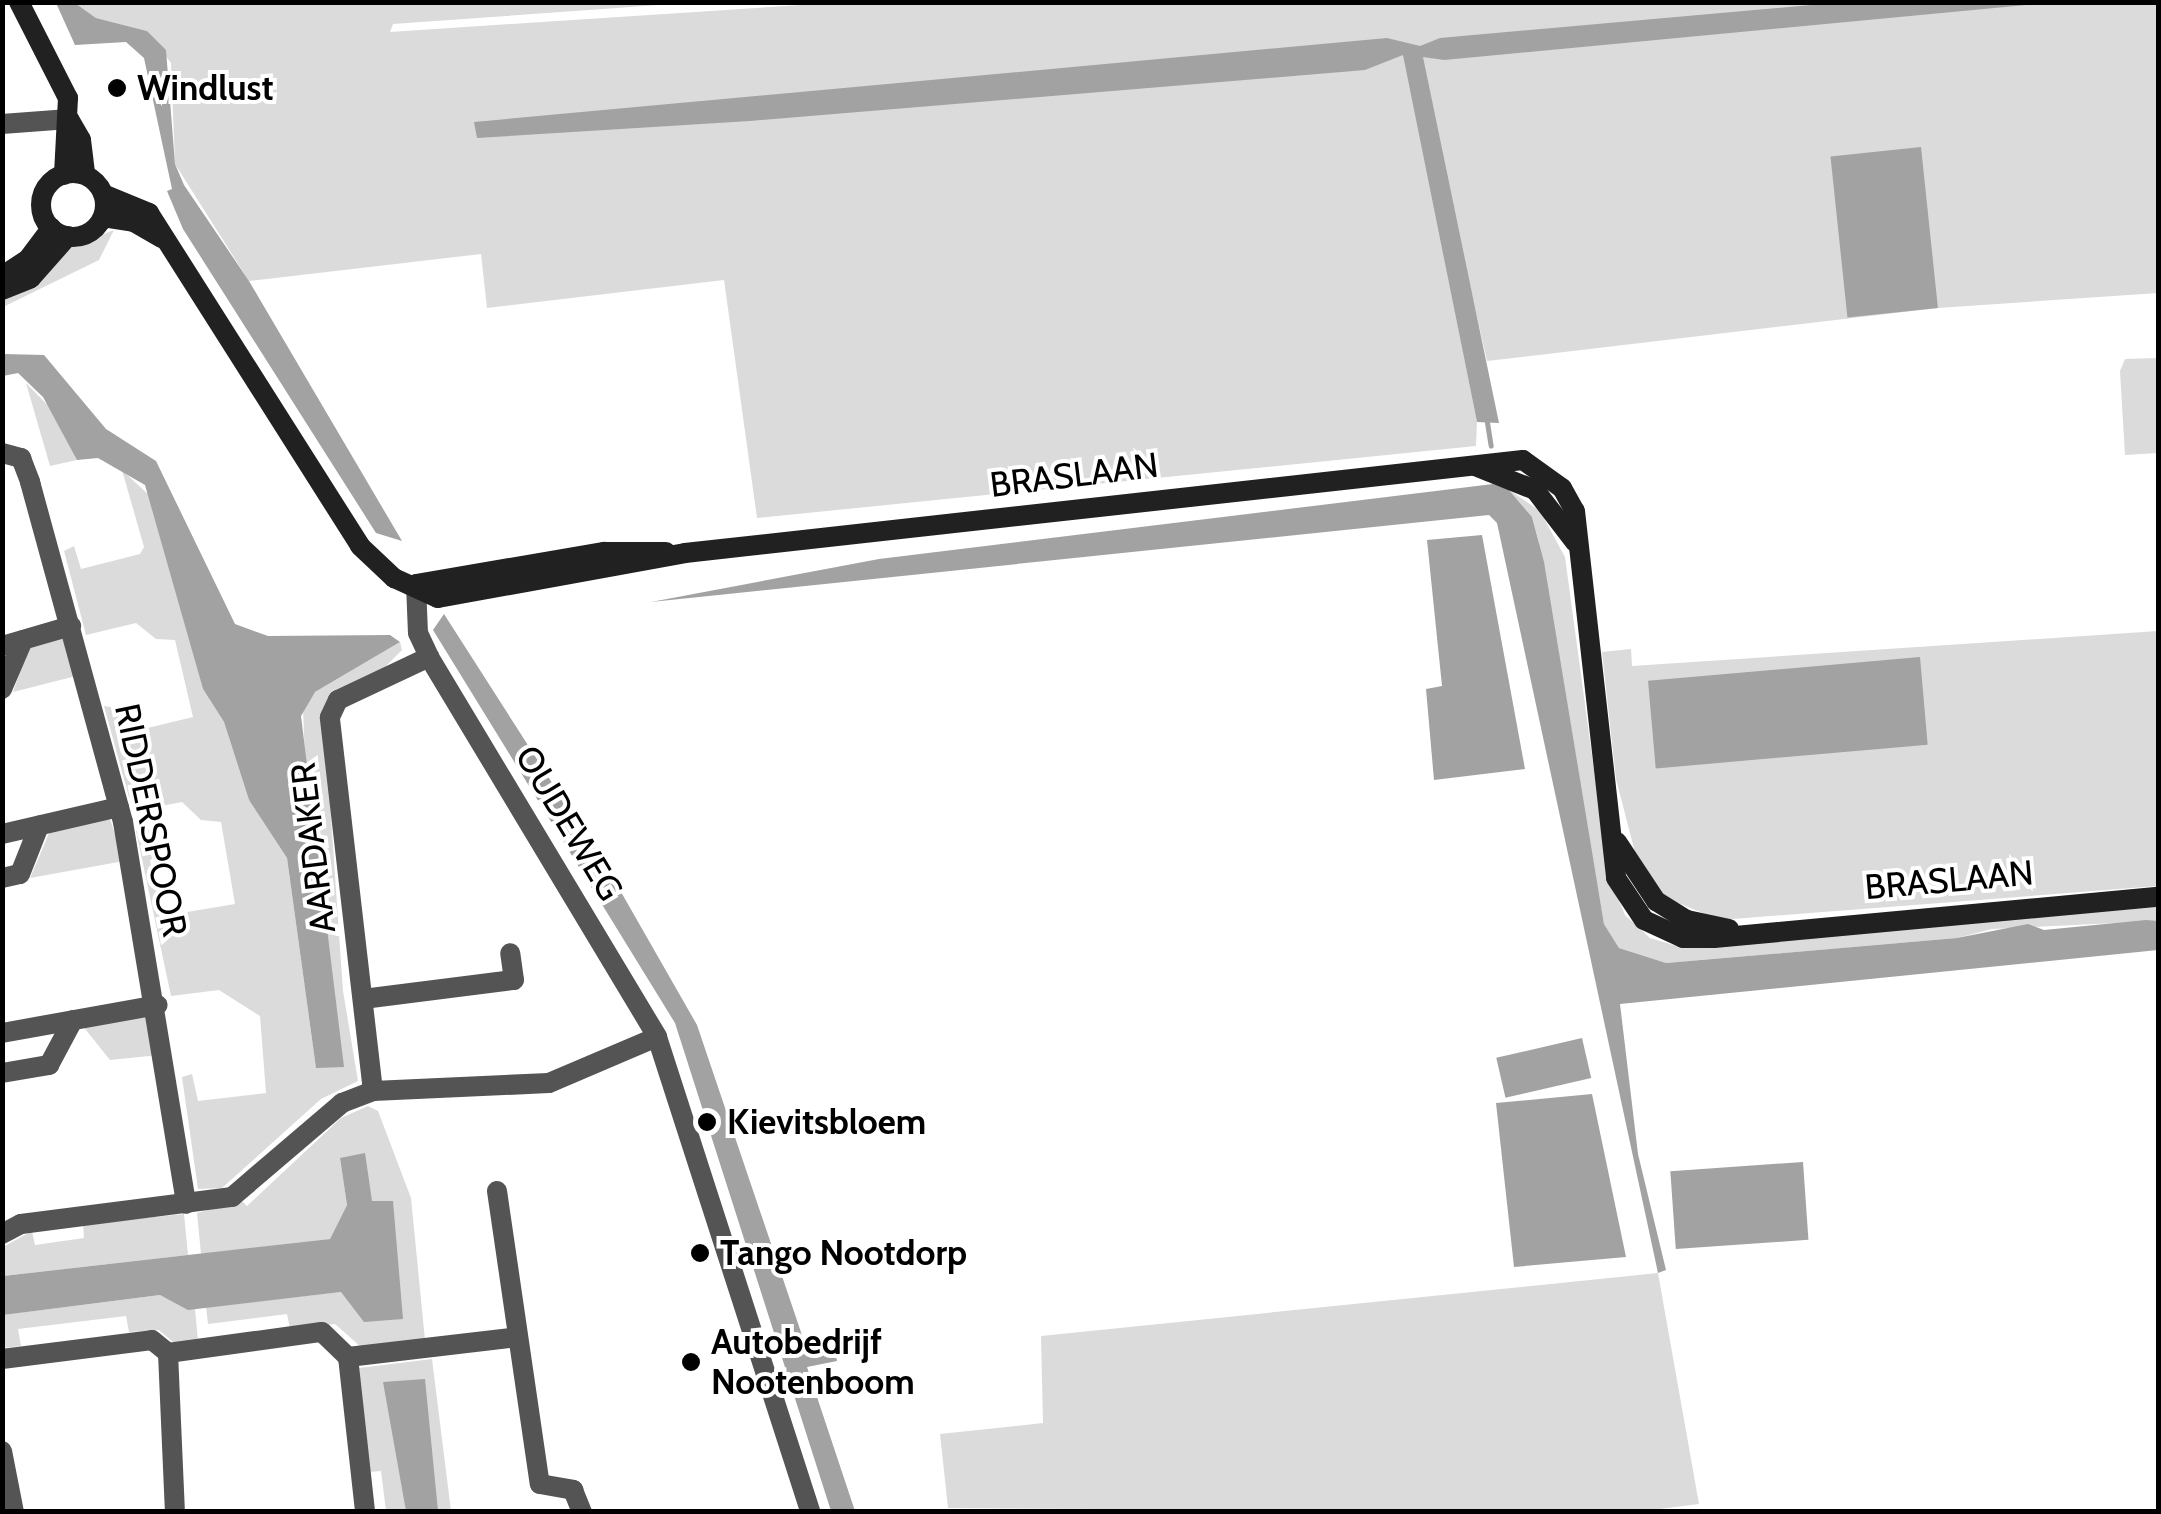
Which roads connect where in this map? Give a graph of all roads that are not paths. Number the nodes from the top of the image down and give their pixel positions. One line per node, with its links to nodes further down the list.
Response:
1 (19, 2): 2 (main road)
2 (69, 119): 3 (street); 4 (main road)
3 (2, 124)
4 (75, 175): 5 (main road); 7 (main road)
5 (103, 194): 6 (main road); 8 (main road)
6 (103, 217): 7 (main road); 8 (main road)
7 (59, 232): 9 (main road); 10 (main road)
8 (162, 238): 12 (main road)
9 (2, 276)
10 (2, 290)
11 (12, 456): 13 (street, RIDDERSPOOR)
12 (416, 584): 15 (street, OUDEWEG); 21 (main road, BRASLAAN)
13 (71, 626): 14 (street); 17 (street, RIDDERSPOOR)
14 (13, 643): 16 (street)
15 (429, 657): 23 (street, AARDAKER); 27 (street, OUDEWEG)
16 (2, 689)
17 (120, 807): 18 (street); 24 (street, RIDDERSPOOR)
18 (39, 826): 19 (street); 20 (street)
19 (2, 834)
20 (2, 878)
21 (2158, 897)
22 (510, 953): 23 (street)
23 (364, 999): 29 (street, AARDAKER)
24 (157, 1005): 25 (street); 31 (street, RIDDERSPOOR)
25 (72, 1020): 26 (street); 28 (street)
26 (2, 1033)
27 (657, 1037): 29 (street); 42 (street, OUDEWEG)
28 (2, 1073)
29 (373, 1091): 31 (street)
30 (498, 1190): 33 (street)
31 (186, 1204): 32 (street)
32 (2, 1234)
33 (518, 1337): 35 (street); 41 (street)
34 (168, 1353): 35 (street); 36 (street); 39 (street)
35 (348, 1357): 40 (street)
36 (2, 1359)
37 (2, 1451): 38 (street)
38 (14, 1512)
39 (175, 1512)
40 (365, 1512)
41 (582, 1512)
42 (810, 1512)

